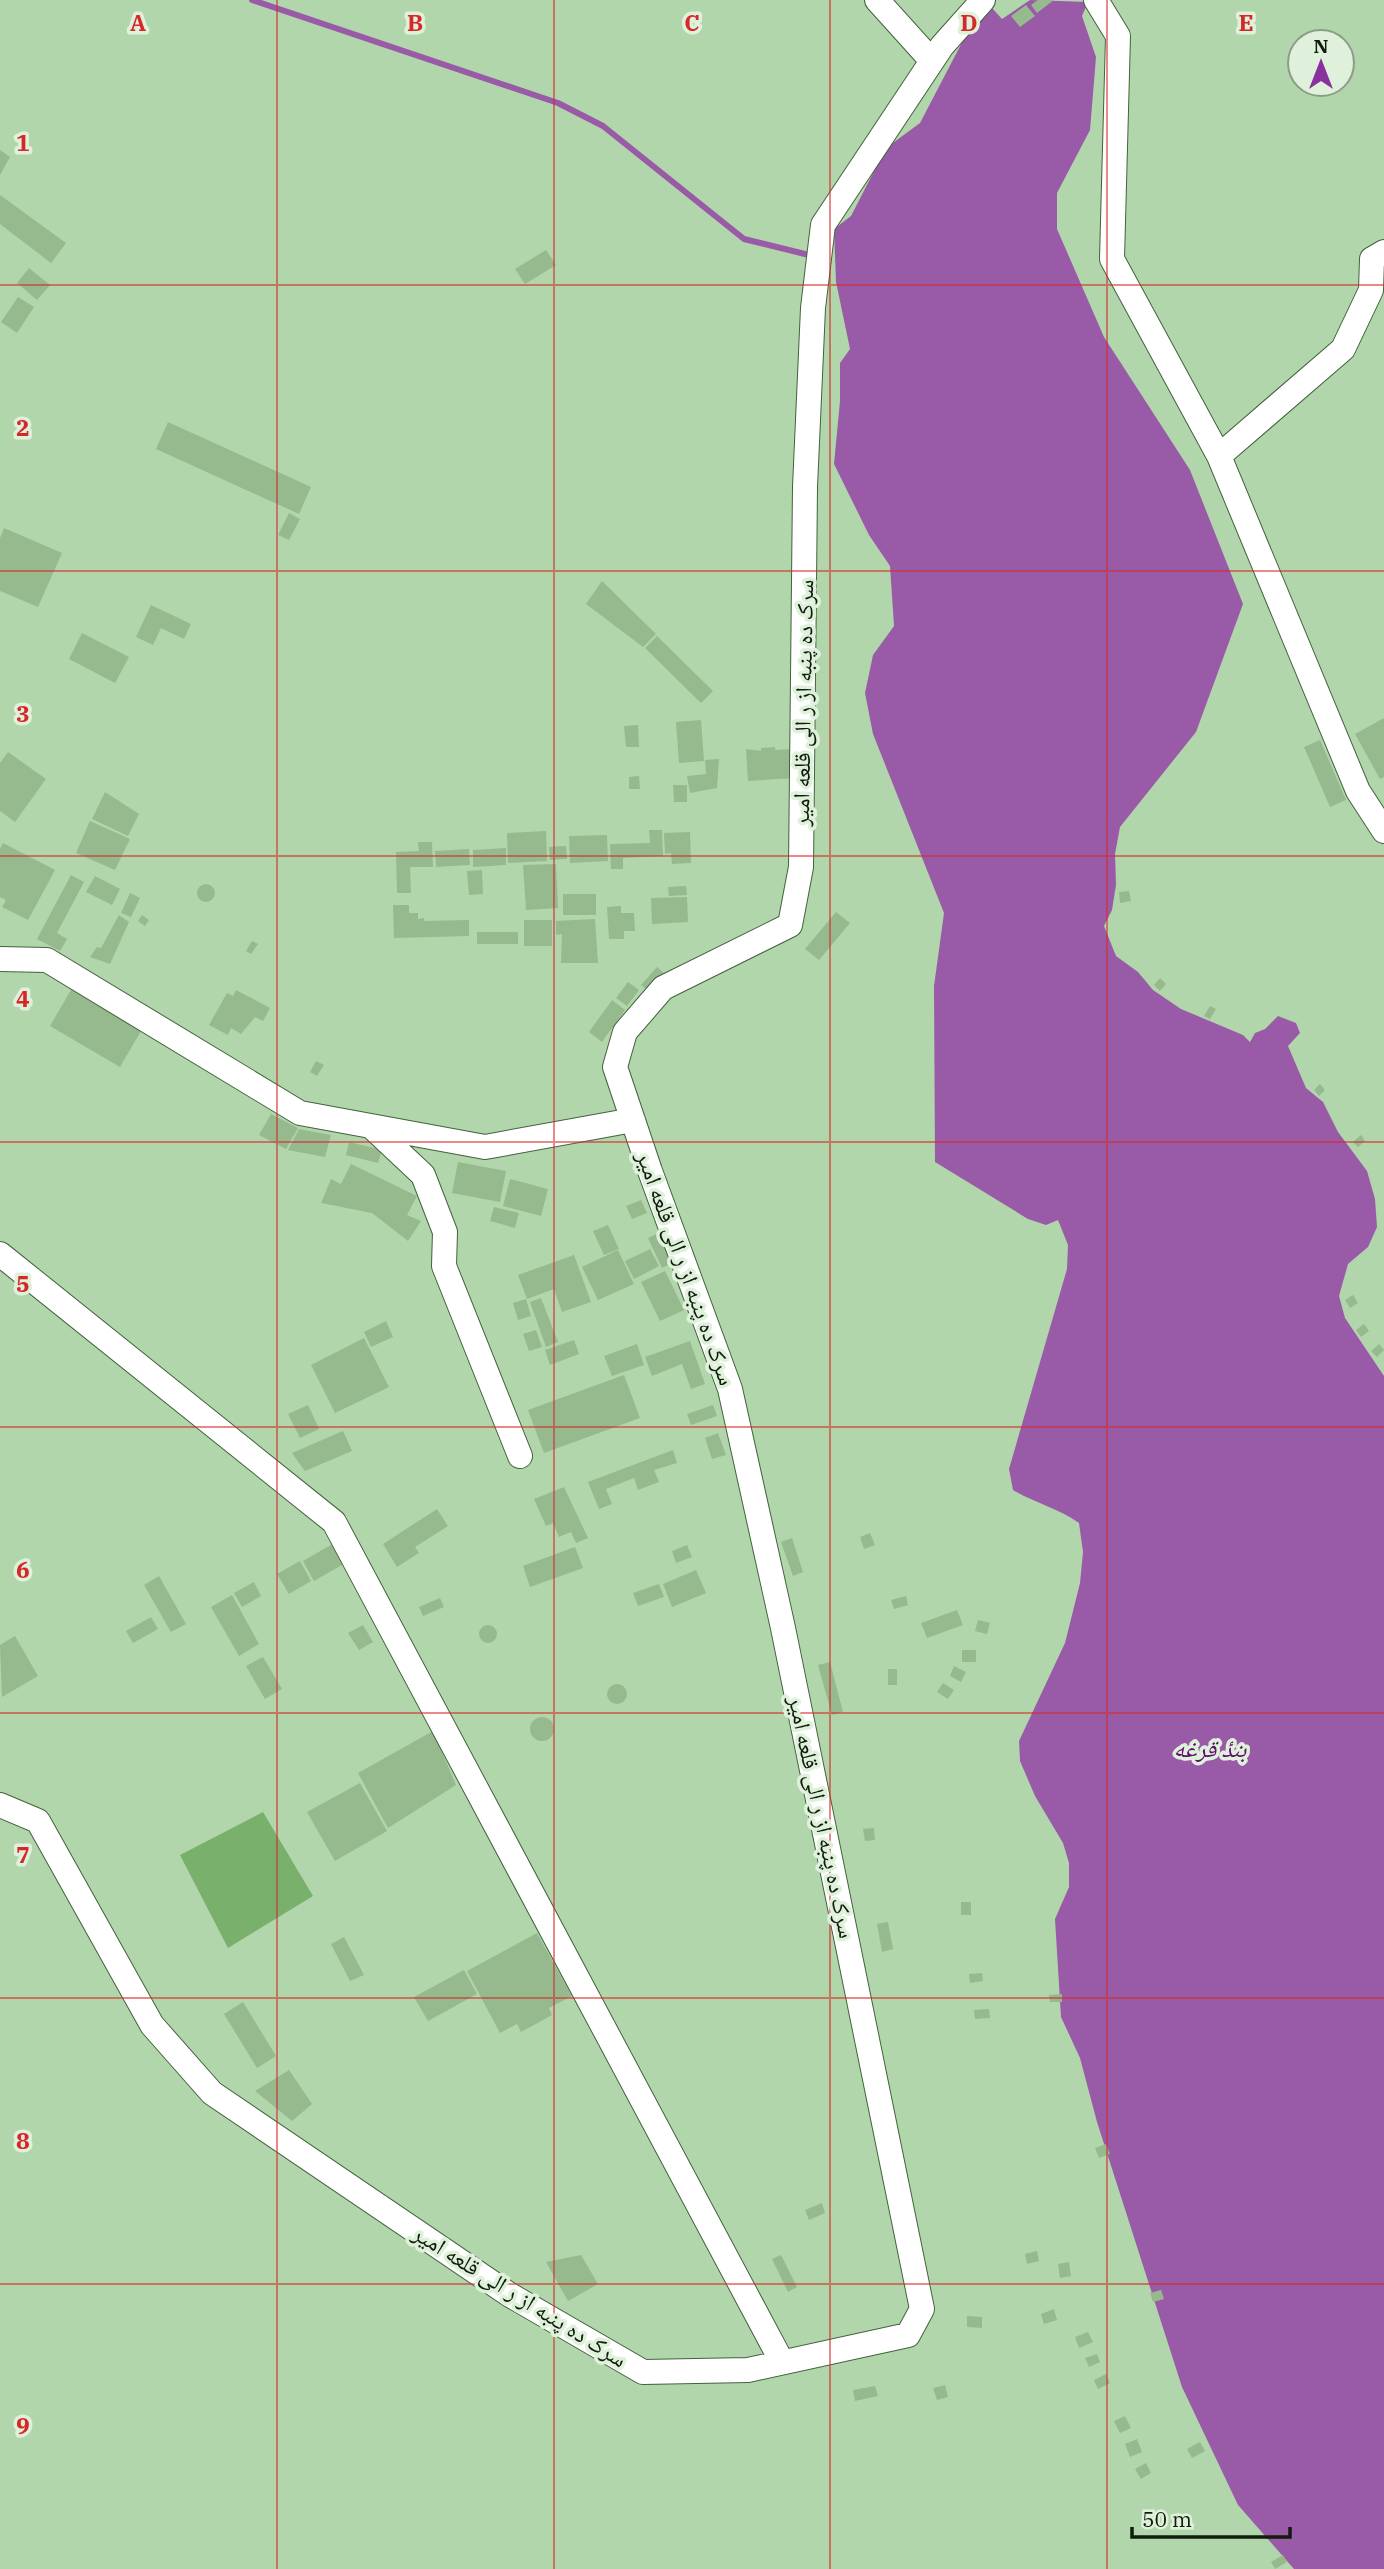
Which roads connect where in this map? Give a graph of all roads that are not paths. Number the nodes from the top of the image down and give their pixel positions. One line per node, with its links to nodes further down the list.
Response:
1 (877, 0): 4 (street)
2 (983, 0): 4 (street, سرک ده پنبه از ر الی قلعه امیر)
3 (1096, 0): 6 (street)
4 (932, 61): 9 (street, سرک ده پنبه از ر الی قلعه امیر)
5 (1384, 251): 6 (street)
6 (1219, 456): 7 (street)
7 (1384, 831)
8 (0, 959): 10 (street)
9 (633, 1120): 10 (street); 14 (street, سرک ده پنبه از ر الی قلعه امیر)
10 (373, 1128): 12 (street)
11 (0, 1254): 14 (street)
12 (520, 1456)
13 (0, 1805): 14 (street, سرک ده پنبه از ر الی قلعه امیر)
14 (782, 2362)

